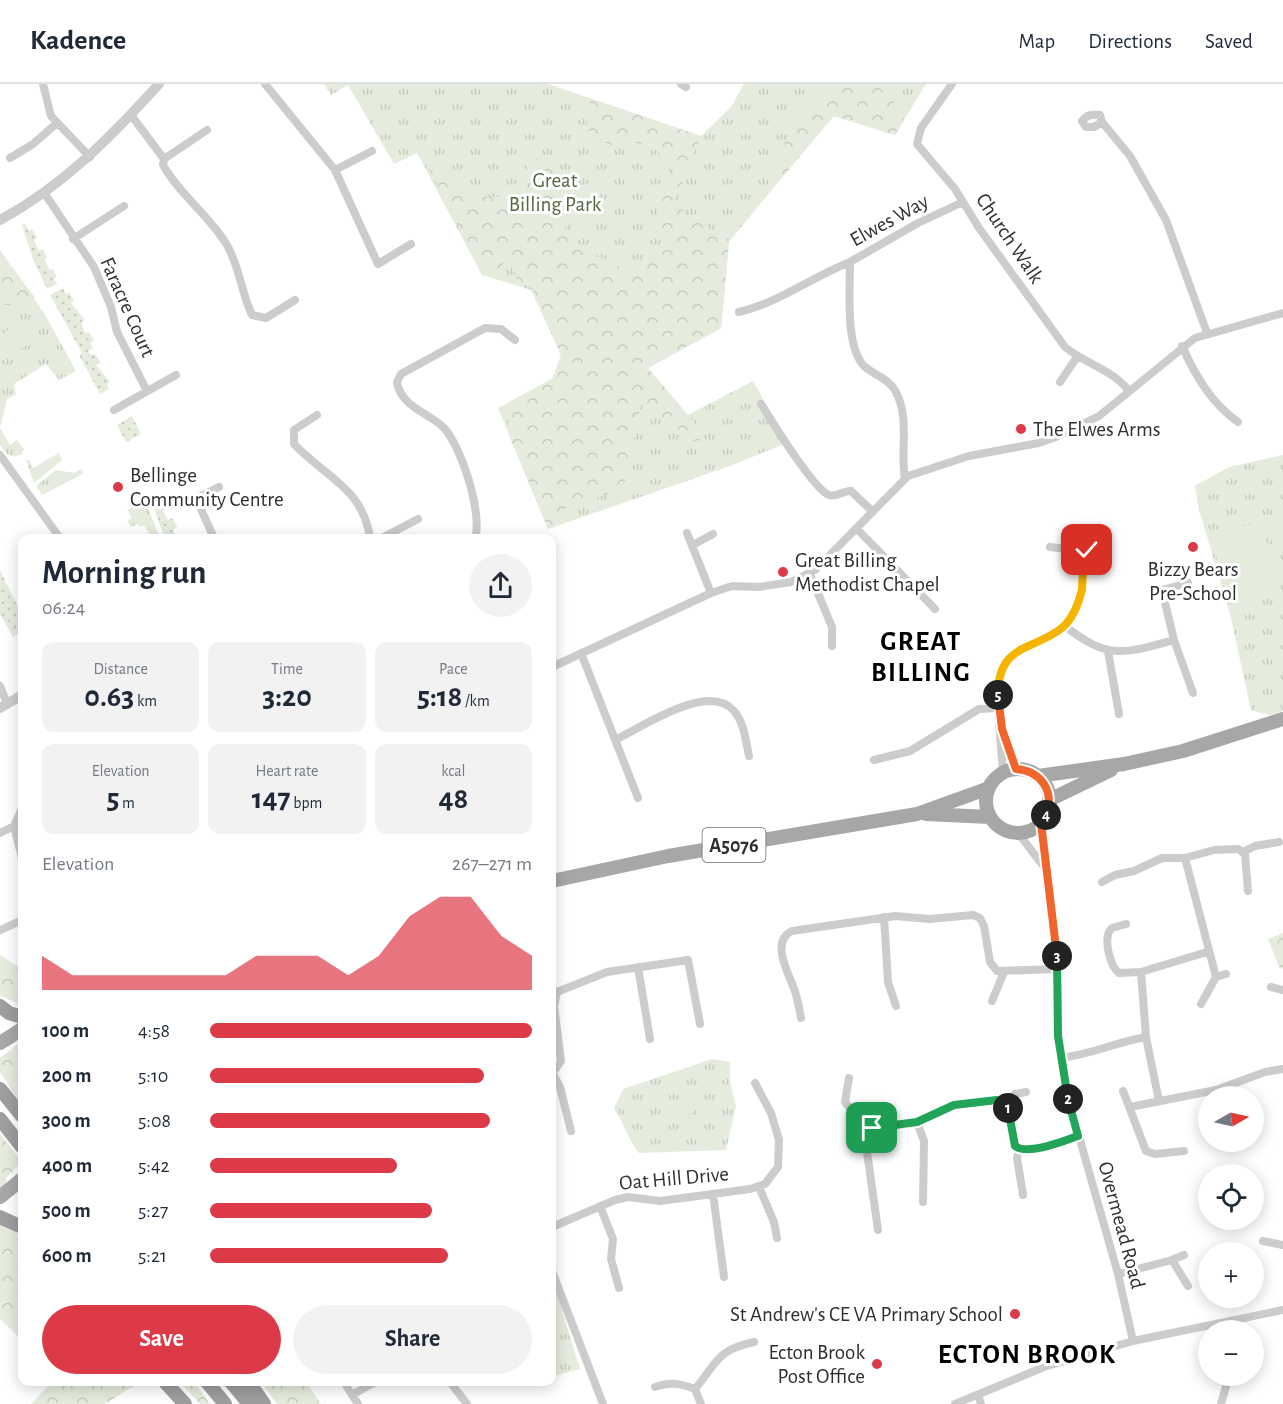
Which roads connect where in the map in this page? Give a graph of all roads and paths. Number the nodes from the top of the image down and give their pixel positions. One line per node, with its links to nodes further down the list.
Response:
1 (43, 84): 7 (street)
2 (159, 84): 5 (street)
3 (265, 84): 13 (street)
4 (952, 84): 15 (street, Church Walk)
5 (131, 115): 10 (street); 12 (street)
6 (1102, 122): 24 (street)
7 (57, 123): 10 (street); 11 (street)
8 (207, 130): 12 (street)
9 (372, 151): 13 (street)
10 (90, 157): 14 (street)
11 (10, 158)
12 (164, 159): 21 (street)
13 (335, 170): 19 (street)
14 (45, 194): 17 (street); 18 (street, Faracre Court)
15 (963, 201): 20 (street, Elwes Way); 27 (street, Church Walk)
16 (124, 206): 18 (street)
17 (0, 220)
18 (73, 239): 30 (street, Faracre Court)
19 (411, 244)
20 (850, 262): 22 (street); 37 (street, Elwes Way)
21 (295, 300)
22 (739, 312)
23 (1283, 313): 24 (street)
24 (1207, 333): 26 (street)
25 (515, 340): 49 (street)
26 (1182, 346): 31 (street); 35 (street)
27 (1077, 357): 29 (street); 31 (street, Church Walk)
28 (176, 375): 30 (street, Faracre Court)
29 (1060, 382)
30 (147, 391): 33 (street, Faracre Court)
31 (1129, 391): 37 (street)
32 (761, 404): 41 (street)
33 (114, 410)
34 (317, 415): 47 (street)
35 (1238, 422)
36 (2, 461): 45 (street)
37 (905, 478): 41 (street)
38 (219, 487): 39 (street)
39 (196, 498): 40 (street); 46 (street)
40 (187, 503)
41 (872, 511): 43 (street)
42 (418, 519): 48 (street)
43 (857, 529): 55 (street); 58 (street)
44 (687, 533): 52 (street)
45 (57, 534)
46 (212, 534)
47 (369, 534)
48 (390, 534)
49 (476, 534)
50 (714, 534): 52 (street)
51 (1107, 540): 54 (street)
52 (693, 545): 57 (street)
53 (1050, 548): 54 (street)
54 (1084, 551): 59 (street)
55 (810, 574): 57 (street); 61 (street)
56 (1188, 583): 60 (street)
57 (711, 592): 63 (street)
58 (935, 609)
59 (1065, 626): 62 (street); 69 (street)
60 (1174, 640): 62 (street); 66 (street)
61 (832, 646)
62 (1108, 651): 70 (street)
63 (581, 653): 64 (street); 73 (street)
64 (556, 665)
65 (0, 687): 68 (street)
66 (1192, 693)
67 (18, 697): 68 (street)
68 (3, 706)
69 (999, 708): 72 (street); 75 (street)
70 (1119, 714)
71 (1283, 719): 76 (main road)
72 (1002, 729): 77 (street); 77 (street)
73 (615, 740): 74 (street); 80 (street)
74 (749, 756)
75 (874, 760)
76 (1124, 764): 78 (main road); 81 (main road)
77 (1009, 771): 78 (main road); 79 (main road)
78 (1038, 776): 81 (main road)
79 (988, 788): 82 (main road, A5076); 84 (main road)
80 (638, 798)
81 (1049, 800): 85 (main road)
82 (917, 814): 84 (main road, A5076); 94 (main road, A5076)
83 (18, 817): 86 (street)
84 (990, 817): 88 (main road)
85 (1041, 823): 88 (main road); 93 (street, Overmead Road)
86 (14, 826): 87 (street); 89 (street)
87 (0, 833)
88 (1018, 833): 93 (street, Overmead Road)
89 (18, 842)
90 (1279, 842): 91 (street)
91 (1243, 852): 92 (street); 96 (street)
92 (1185, 858): 95 (street); 101 (street)
93 (1045, 869): 103 (street, Overmead Road)
94 (556, 880)
95 (1102, 882)
96 (1248, 891)
97 (884, 917): 104 (street); 114 (street); 116 (street)
98 (18, 922): 100 (street)
99 (1126, 924): 105 (street)
100 (1, 930)
101 (1208, 952): 105 (street); 107 (street)
102 (638, 967): 110 (street); 118 (street); 121 (street)
103 (1058, 969): 104 (street); 123 (street, Overmead Road)
104 (1004, 972): 111 (street)
105 (1141, 972): 120 (street)
106 (1226, 974): 107 (street)
107 (1216, 977): 112 (street)
108 (1271, 987): 109 (street)
109 (1283, 990)
110 (556, 992)
111 (992, 1001)
112 (1201, 1004)
113 (0, 1006): 115 (highway)
114 (896, 1006)
115 (18, 1016)
116 (801, 1018)
117 (556, 1022): 124 (street)
118 (700, 1024)
119 (18, 1031): 122 (main road)
120 (1146, 1037): 123 (street); 134 (street)
121 (650, 1039)
122 (1, 1042)
123 (1060, 1058): 142 (street, Overmead Road)
124 (556, 1068)
125 (1283, 1069): 129 (street)
126 (849, 1078): 140 (street)
127 (556, 1080): 141 (street)
128 (755, 1083): 147 (street, Oat Hill Drive)
129 (1233, 1086)
130 (0, 1089): 137 (highway)
131 (1124, 1091): 136 (street)
132 (1026, 1092): 135 (street)
133 (1198, 1096): 134 (street)
134 (1159, 1101): 136 (street)
135 (1005, 1103): 139 (street); 144 (street)
136 (1130, 1107): 145 (street)
137 (18, 1111)
138 (0, 1119): 143 (highway)
139 (917, 1122): 140 (street); 151 (street)
140 (868, 1128): 156 (street)
141 (571, 1131)
142 (1078, 1136): 144 (street); 162 (street, Overmead Road)
143 (18, 1142)
144 (1019, 1149): 149 (street)
145 (1184, 1151)
146 (17, 1183): 150 (main road)
147 (759, 1187): 148 (street, Oat Hill Drive); 157 (street)
148 (713, 1194): 152 (street, Oat Hill Drive); 163 (street)
149 (1023, 1195)
150 (0, 1197)
151 (923, 1202)
152 (600, 1206): 155 (street, Oat Hill Drive); 166 (street)
153 (0, 1217): 154 (highway)
154 (18, 1225)
155 (556, 1225)
156 (878, 1230)
157 (777, 1238)
158 (1263, 1241): 159 (street)
159 (1283, 1245)
160 (1185, 1254): 161 (street)
161 (1172, 1260): 162 (street); 165 (street)
162 (1118, 1274): 170 (street, Overmead Road)
163 (724, 1277)
164 (556, 1281): 190 (street)
165 (1188, 1286)
166 (619, 1288)
167 (1283, 1310): 168 (street)
168 (1248, 1320)
169 (1198, 1331): 170 (street)
170 (1133, 1341): 183 (street)
171 (754, 1342): 181 (street)
172 (169, 1386): 184 (highway)
173 (210, 1386): 185 (highway)
174 (234, 1386): 186 (highway)
175 (252, 1386): 187 (highway)
176 (346, 1386): 182 (street)
177 (368, 1386): 182 (street)
178 (453, 1386): 189 (street)
179 (1226, 1386): 193 (street)
180 (655, 1387): 181 (street)
181 (695, 1389): 191 (street)
182 (352, 1395): 188 (street)
183 (979, 1400): 192 (street)
184 (185, 1404)
185 (225, 1404)
186 (249, 1404)
187 (264, 1404)
188 (358, 1404)
189 (467, 1404)
190 (603, 1404)
191 (701, 1404)
192 (955, 1404)
193 (1221, 1404)

